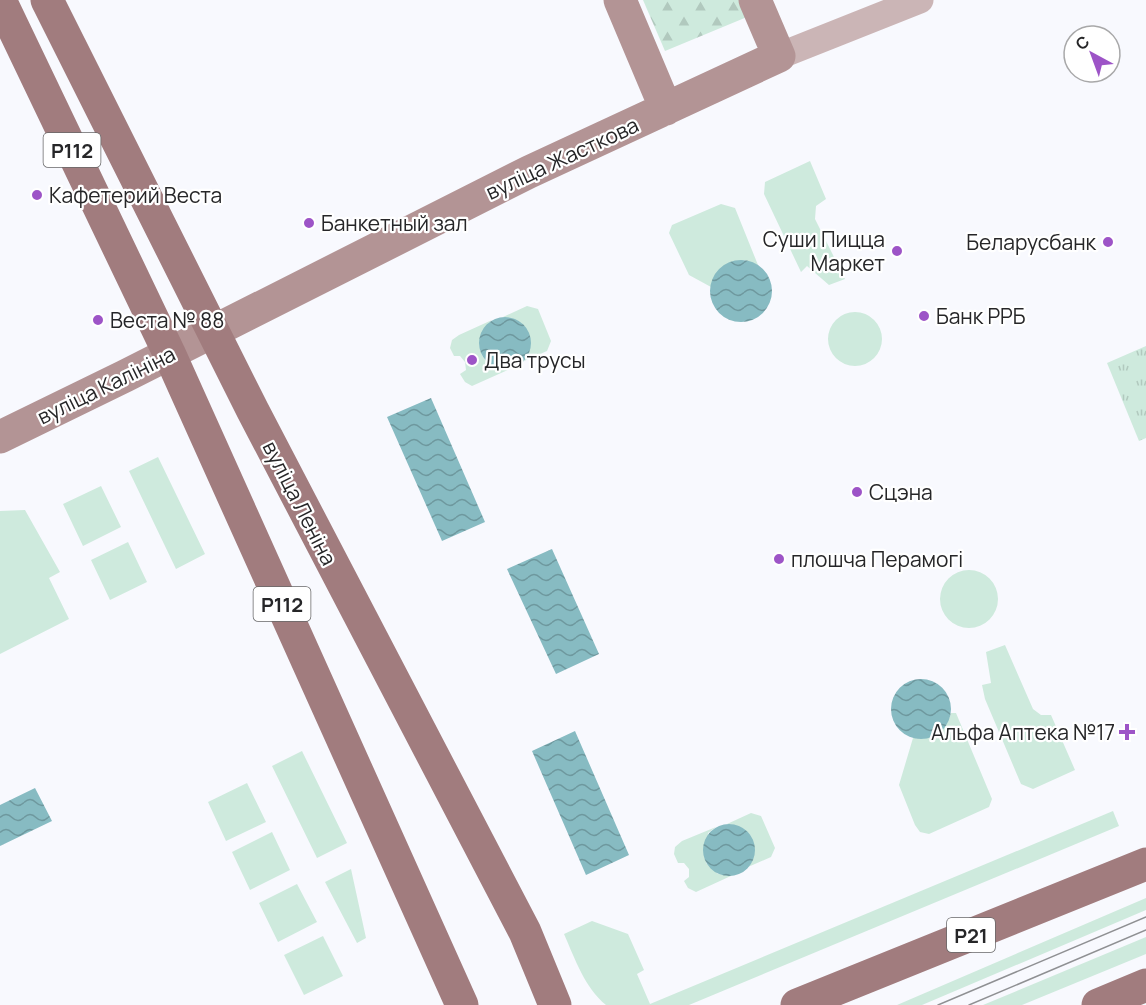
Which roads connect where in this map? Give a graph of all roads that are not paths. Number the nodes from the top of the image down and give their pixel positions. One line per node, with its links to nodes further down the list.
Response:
1 (0, 0): 9 (main road, Р112)
2 (47, 0): 8 (main road, вуліца Леніна / Р112)
3 (620, 0): 7 (street)
4 (755, 0): 6 (street)
5 (920, 0): 6 (street, вуліца Жасткова)
6 (779, 56): 7 (street, вуліца Жасткова)
7 (666, 109): 8 (street, вуліца Жасткова)
8 (213, 332): 9 (street, вуліца Калініна); 12 (main road, вуліца Леніна / Р112)
9 (169, 353): 10 (street, вуліца Калініна); 14 (main road, Р112)
10 (0, 437)
11 (1146, 864): 17 (main road, Р21)
12 (525, 932): 15 (main road, вуліца Леніна / Р112); 16 (main road)
13 (1146, 985): 18 (main road)
14 (460, 1003)
15 (555, 1005)
16 (577, 1005)
17 (797, 1005)
18 (1098, 1005)

